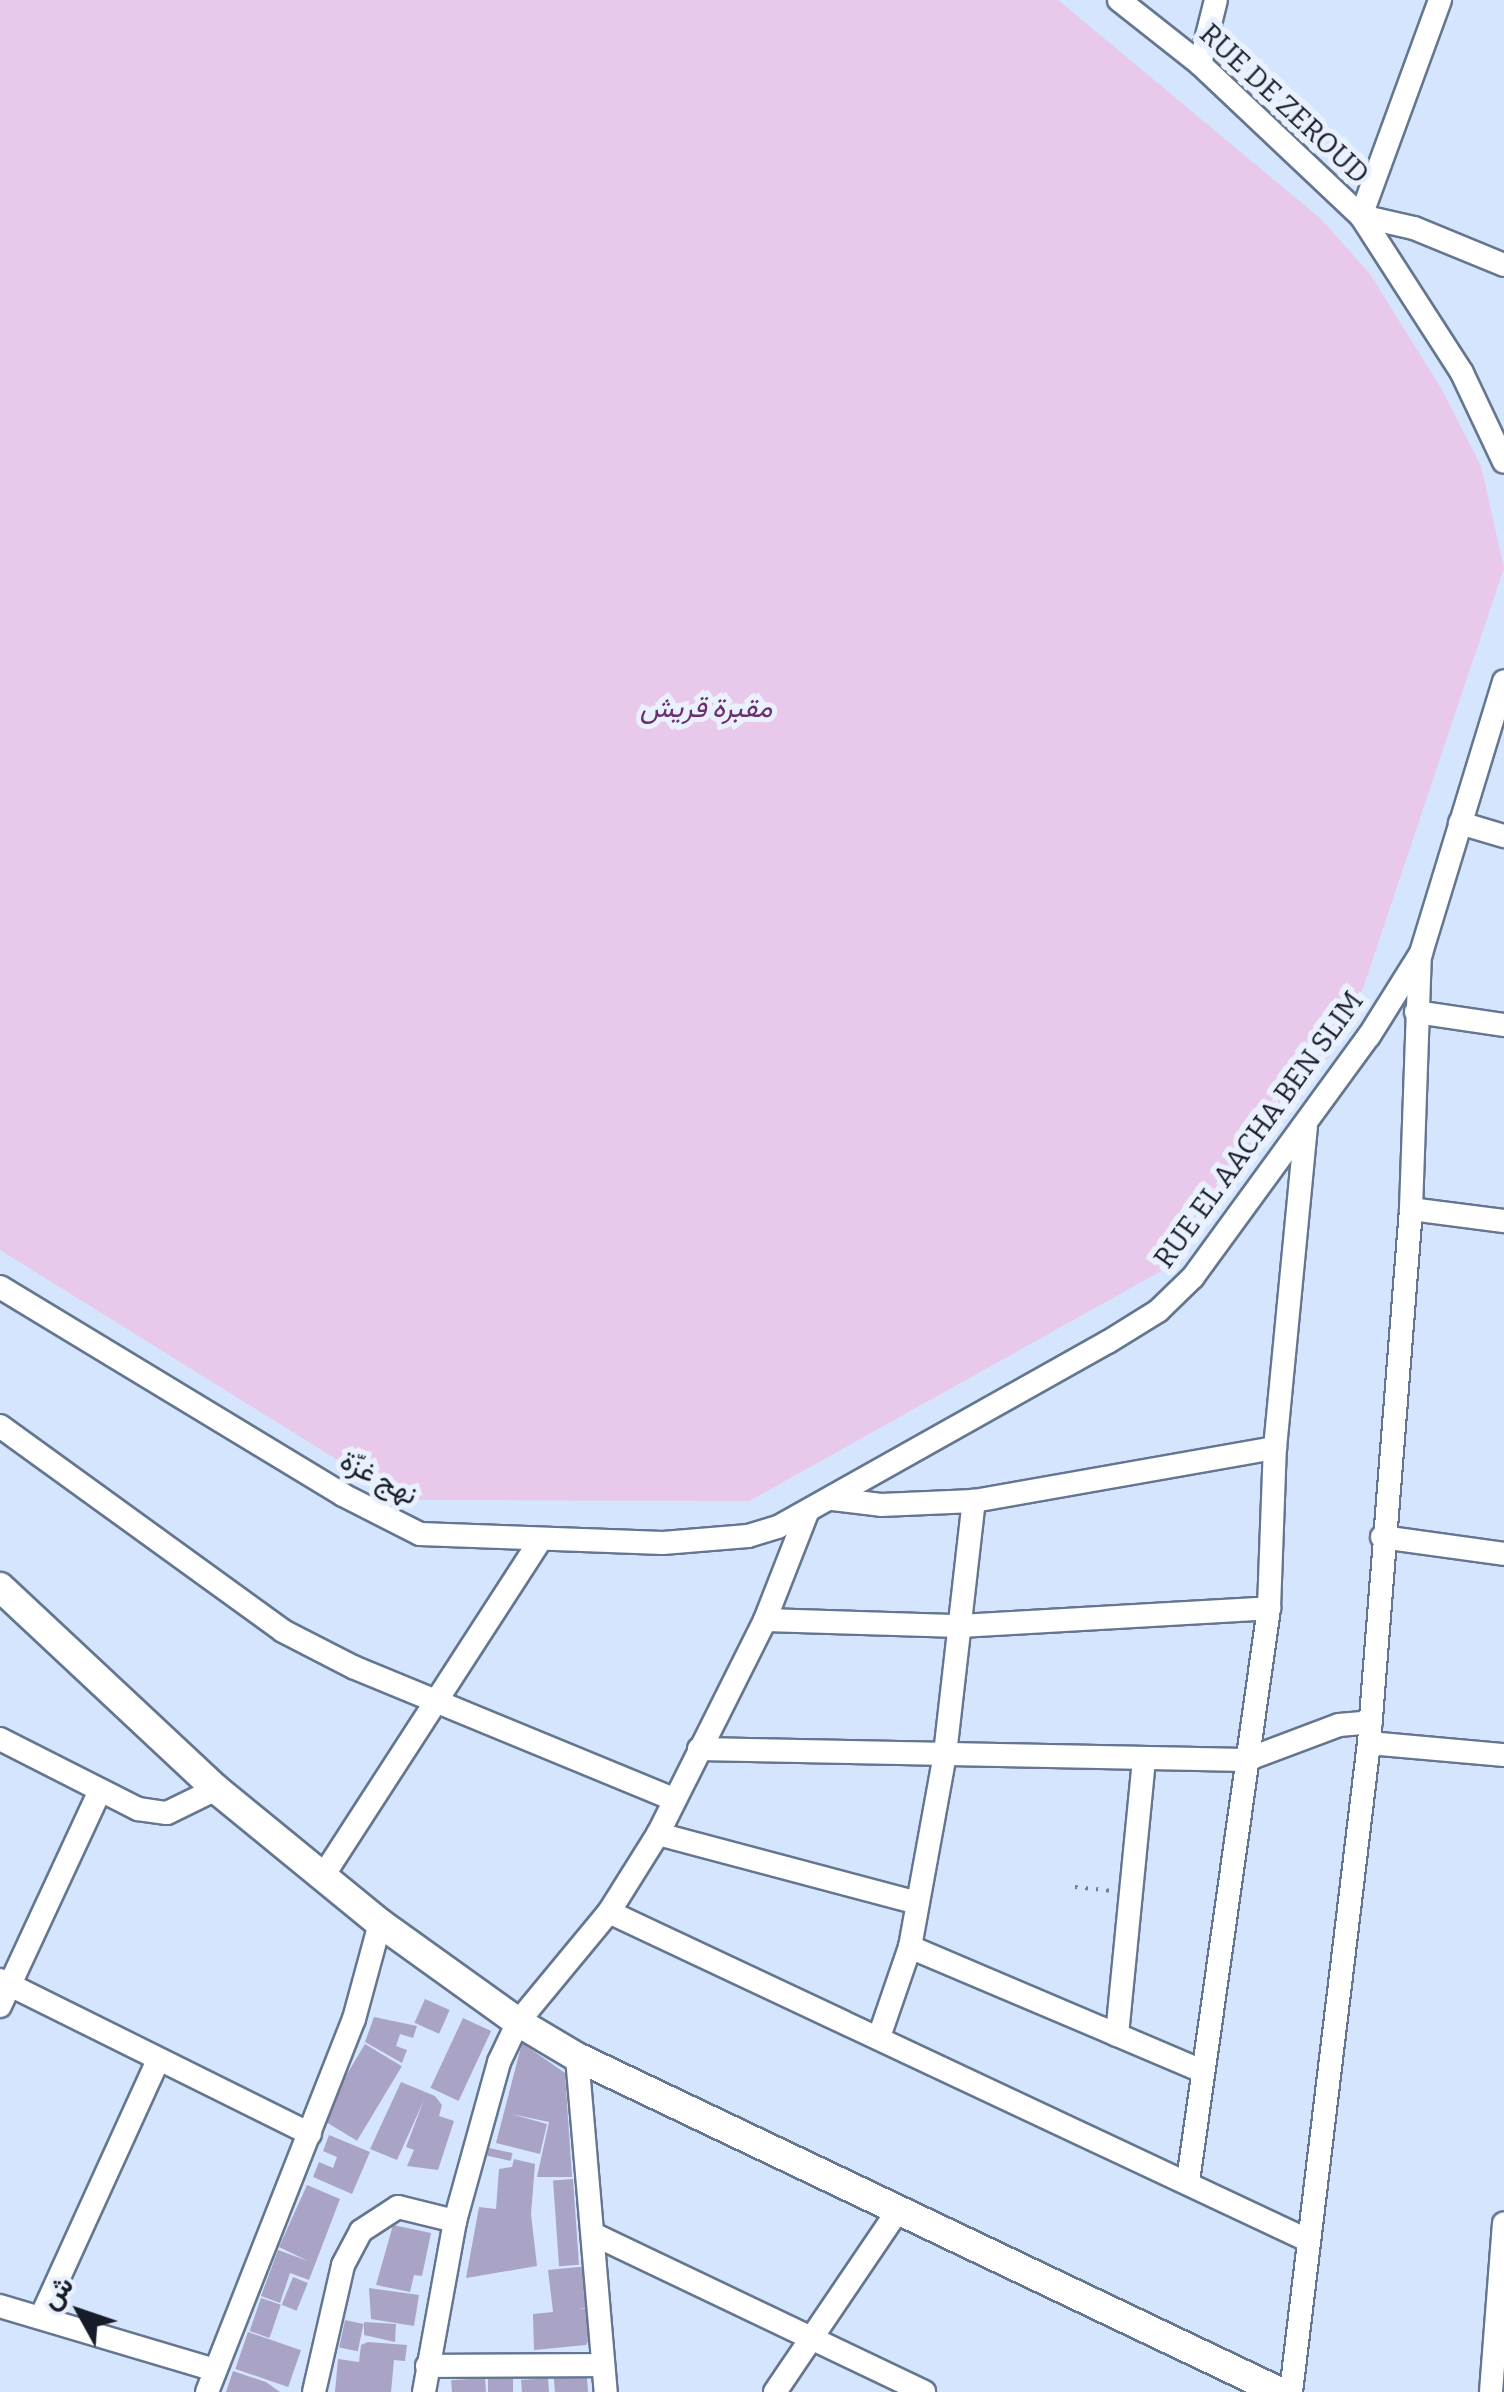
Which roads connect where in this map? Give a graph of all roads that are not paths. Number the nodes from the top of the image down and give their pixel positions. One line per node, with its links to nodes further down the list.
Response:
1 (1119, 0): 4 (street, RUE DE ZEROUD)
2 (1216, 0): 4 (street)
3 (1440, 0): 5 (street)
4 (1200, 64): 5 (street, RUE DE ZEROUD)
5 (1362, 216): 6 (street); 7 (street)
6 (1504, 265)
7 (1504, 462)
8 (1504, 681): 9 (street, RUE EL AACHA BEN SLIM)
9 (1460, 823): 10 (street); 11 (street, RUE EL AACHA BEN SLIM)
10 (1504, 836)
11 (1420, 954): 12 (street); 14 (street, RUE EL AACHA BEN SLIM)
12 (1416, 1012): 13 (street); 15 (street)
13 (1504, 1025)
14 (1306, 1126): 19 (street); 20 (street, RUE EL AACHA BEN SLIM)
15 (1411, 1209): 16 (street); 23 (street)
16 (1504, 1221)
17 (0, 1287): 24 (street, نهج غزّة)
18 (0, 1426): 30 (street)
19 (1275, 1448): 21 (street); 27 (street)
20 (833, 1500): 21 (street); 22 (street, نهج غزّة)
21 (974, 1501): 29 (street)
22 (807, 1513): 24 (street, نهج غزّة); 28 (street)
23 (1382, 1538): 25 (street); 31 (street)
24 (540, 1540): 30 (street)
25 (1504, 1554)
26 (0, 1587): 38 (main road)
27 (1269, 1608): 29 (street); 37 (street)
28 (765, 1620): 29 (street); 33 (street)
29 (960, 1626): 34 (street)
30 (438, 1702): 40 (street); 42 (street)
31 (1370, 1732): 35 (street); 37 (street); 60 (street)
32 (0, 1739): 39 (street)
33 (698, 1749): 34 (street); 40 (street)
34 (945, 1754): 36 (street); 43 (street)
35 (1504, 1756)
36 (1144, 1760): 37 (street); 49 (street)
37 (1246, 1760): 53 (street)
38 (216, 1789): 39 (street); 42 (main road)
39 (100, 1793): 47 (street)
40 (674, 1799): 41 (street)
41 (658, 1834): 43 (street); 44 (street)
42 (323, 1876): 45 (main road)
43 (917, 1903): 46 (street)
44 (609, 1912): 48 (street); 50 (street)
45 (380, 1923): 48 (main road); 54 (street)
46 (910, 1947): 49 (street); 50 (street)
47 (4, 1990): 52 (street)
48 (518, 2022): 51 (main road); 57 (street)
49 (1117, 2035): 53 (street)
50 (879, 2037): 55 (street)
51 (576, 2057): 56 (main road); 59 (street)
52 (158, 2060): 54 (street); 62 (street)
53 (1200, 2070): 55 (street)
54 (310, 2134): 67 (street)
55 (1188, 2181): 60 (street)
56 (898, 2210): 63 (street); 73 (main road)
57 (456, 2221): 66 (street); 68 (street)
58 (1504, 2226): 64 (street)
59 (594, 2234): 63 (street); 65 (street)
60 (1308, 2240): 74 (street)
61 (0, 2306): 62 (street)
62 (42, 2317): 67 (street)
63 (811, 2338): 71 (street); 72 (street)
64 (1499, 2359): 75 (street)
65 (603, 2365): 66 (street); 70 (street)
66 (427, 2366): 69 (street)
67 (210, 2380)
68 (314, 2392)
69 (424, 2392)
70 (606, 2392)
71 (776, 2392)
72 (924, 2392)
73 (1280, 2392)
74 (1290, 2392)
75 (1492, 2392)

